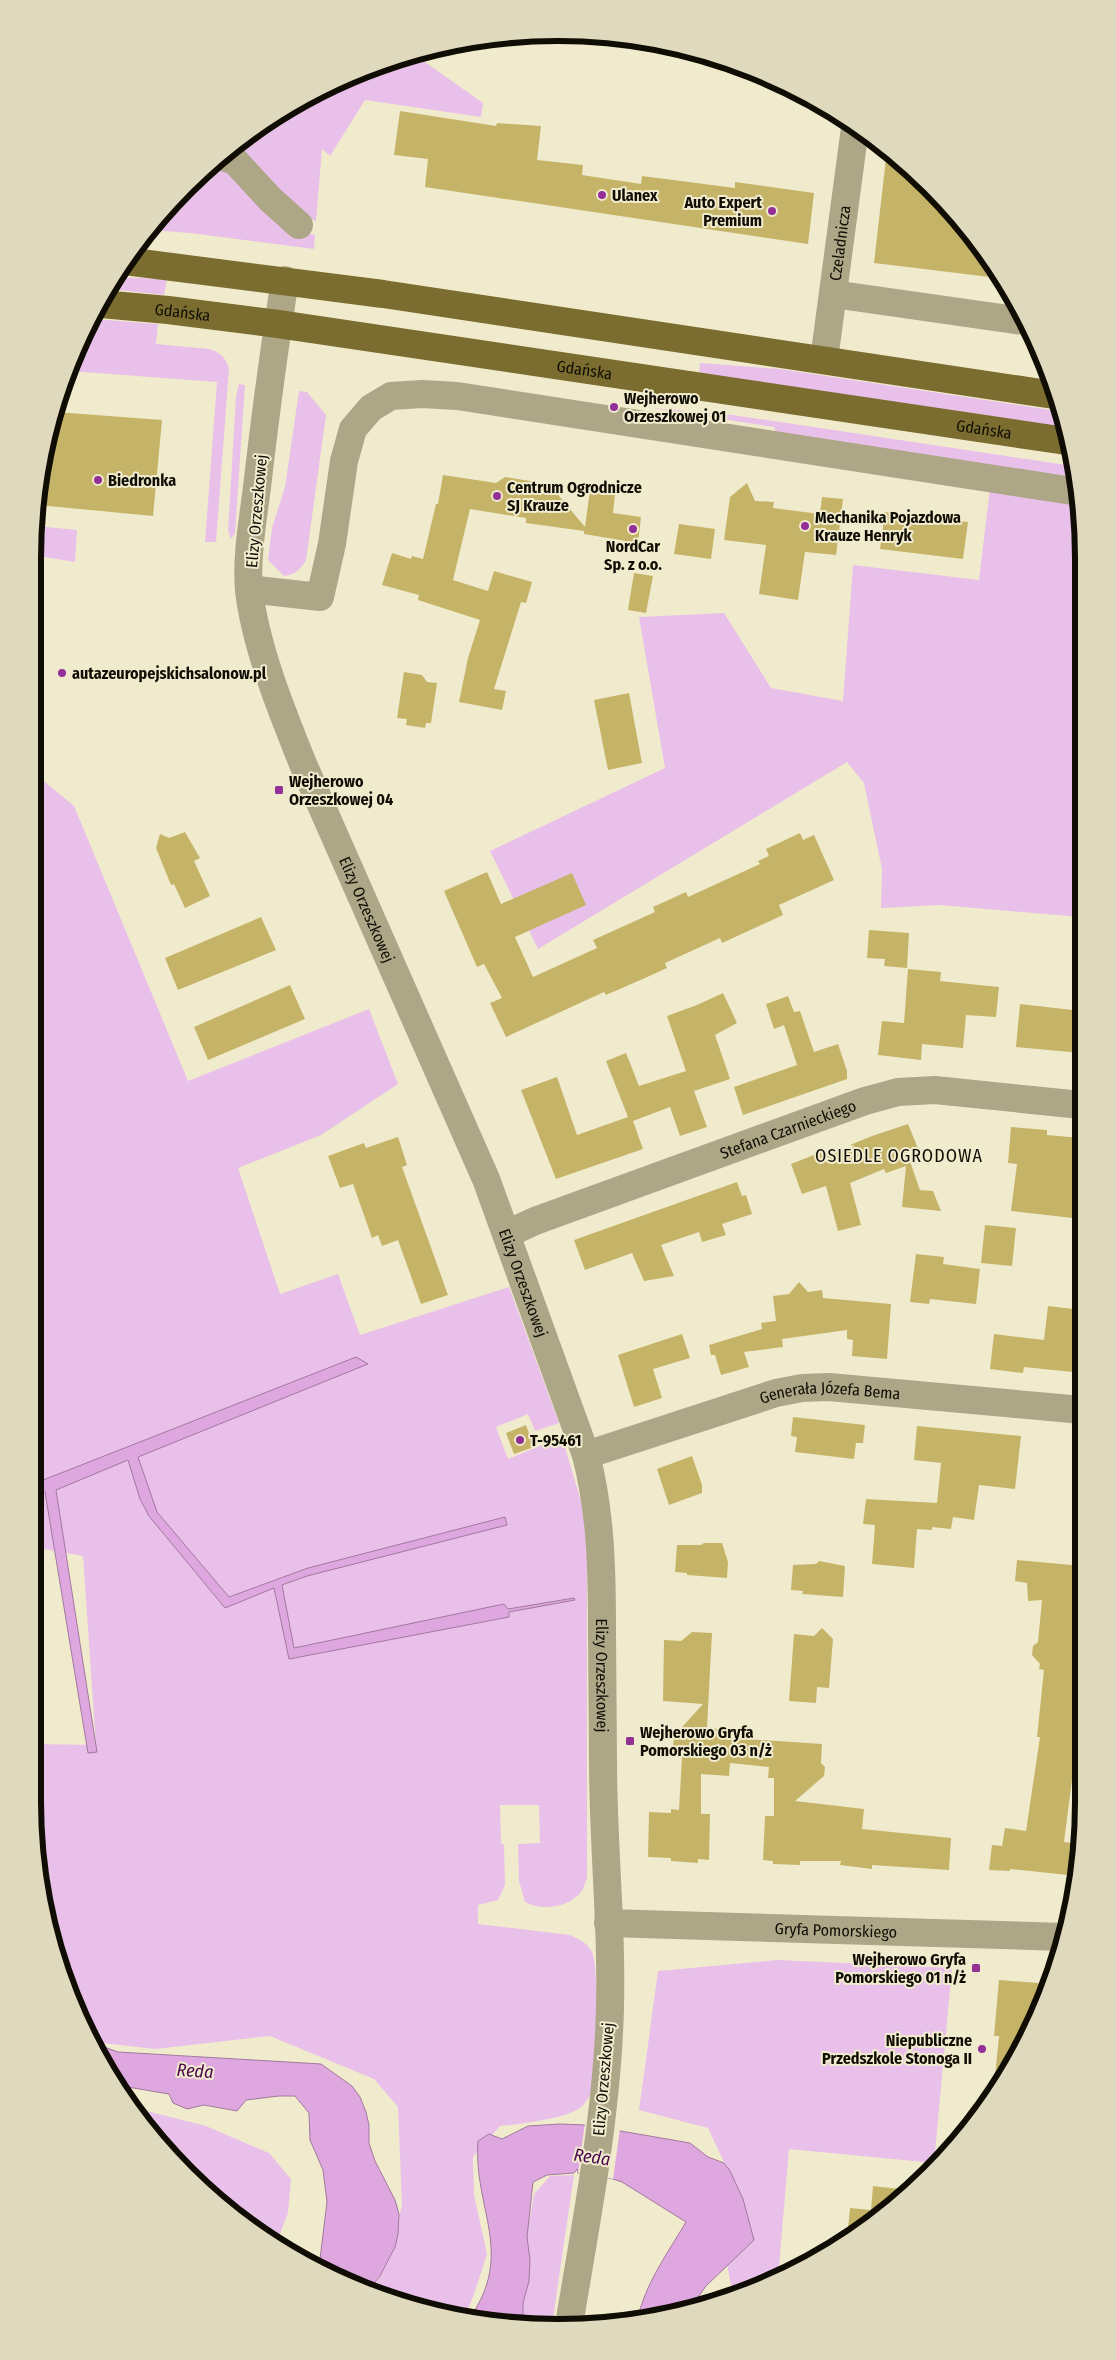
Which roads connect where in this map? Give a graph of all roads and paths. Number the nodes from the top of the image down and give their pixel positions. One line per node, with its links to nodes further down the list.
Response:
1 (854, 135): 6 (street, Czeladnicza)
2 (229, 159): 3 (street)
3 (299, 225)
4 (134, 262): 5 (main road)
5 (285, 280): 9 (street, Elizy Orzeszkowej); 10 (main road)
6 (833, 294): 8 (street); 10 (street, Czeladnicza)
7 (108, 305): 9 (main road, Gdańska)
8 (1016, 320)
9 (278, 324): 12 (main road, Gdańska); 14 (street, Elizy Orzeszkowej)
10 (824, 360): 11 (main road)
11 (1048, 394)
12 (1061, 440)
13 (1070, 491): 14 (street)
14 (249, 589): 16 (street, Elizy Orzeszkowej)
15 (1075, 1104): 16 (street, Stefana Czarnieckiego)
16 (507, 1234): 18 (street, Elizy Orzeszkowej)
17 (1075, 1409): 18 (street, Generała Józefa Bema)
18 (586, 1455): 19 (street, Elizy Orzeszkowej)
19 (608, 1923): 20 (street, Gryfa Pomorskiego); 21 (street, Elizy Orzeszkowej)
20 (1057, 1937)
21 (571, 2319)

